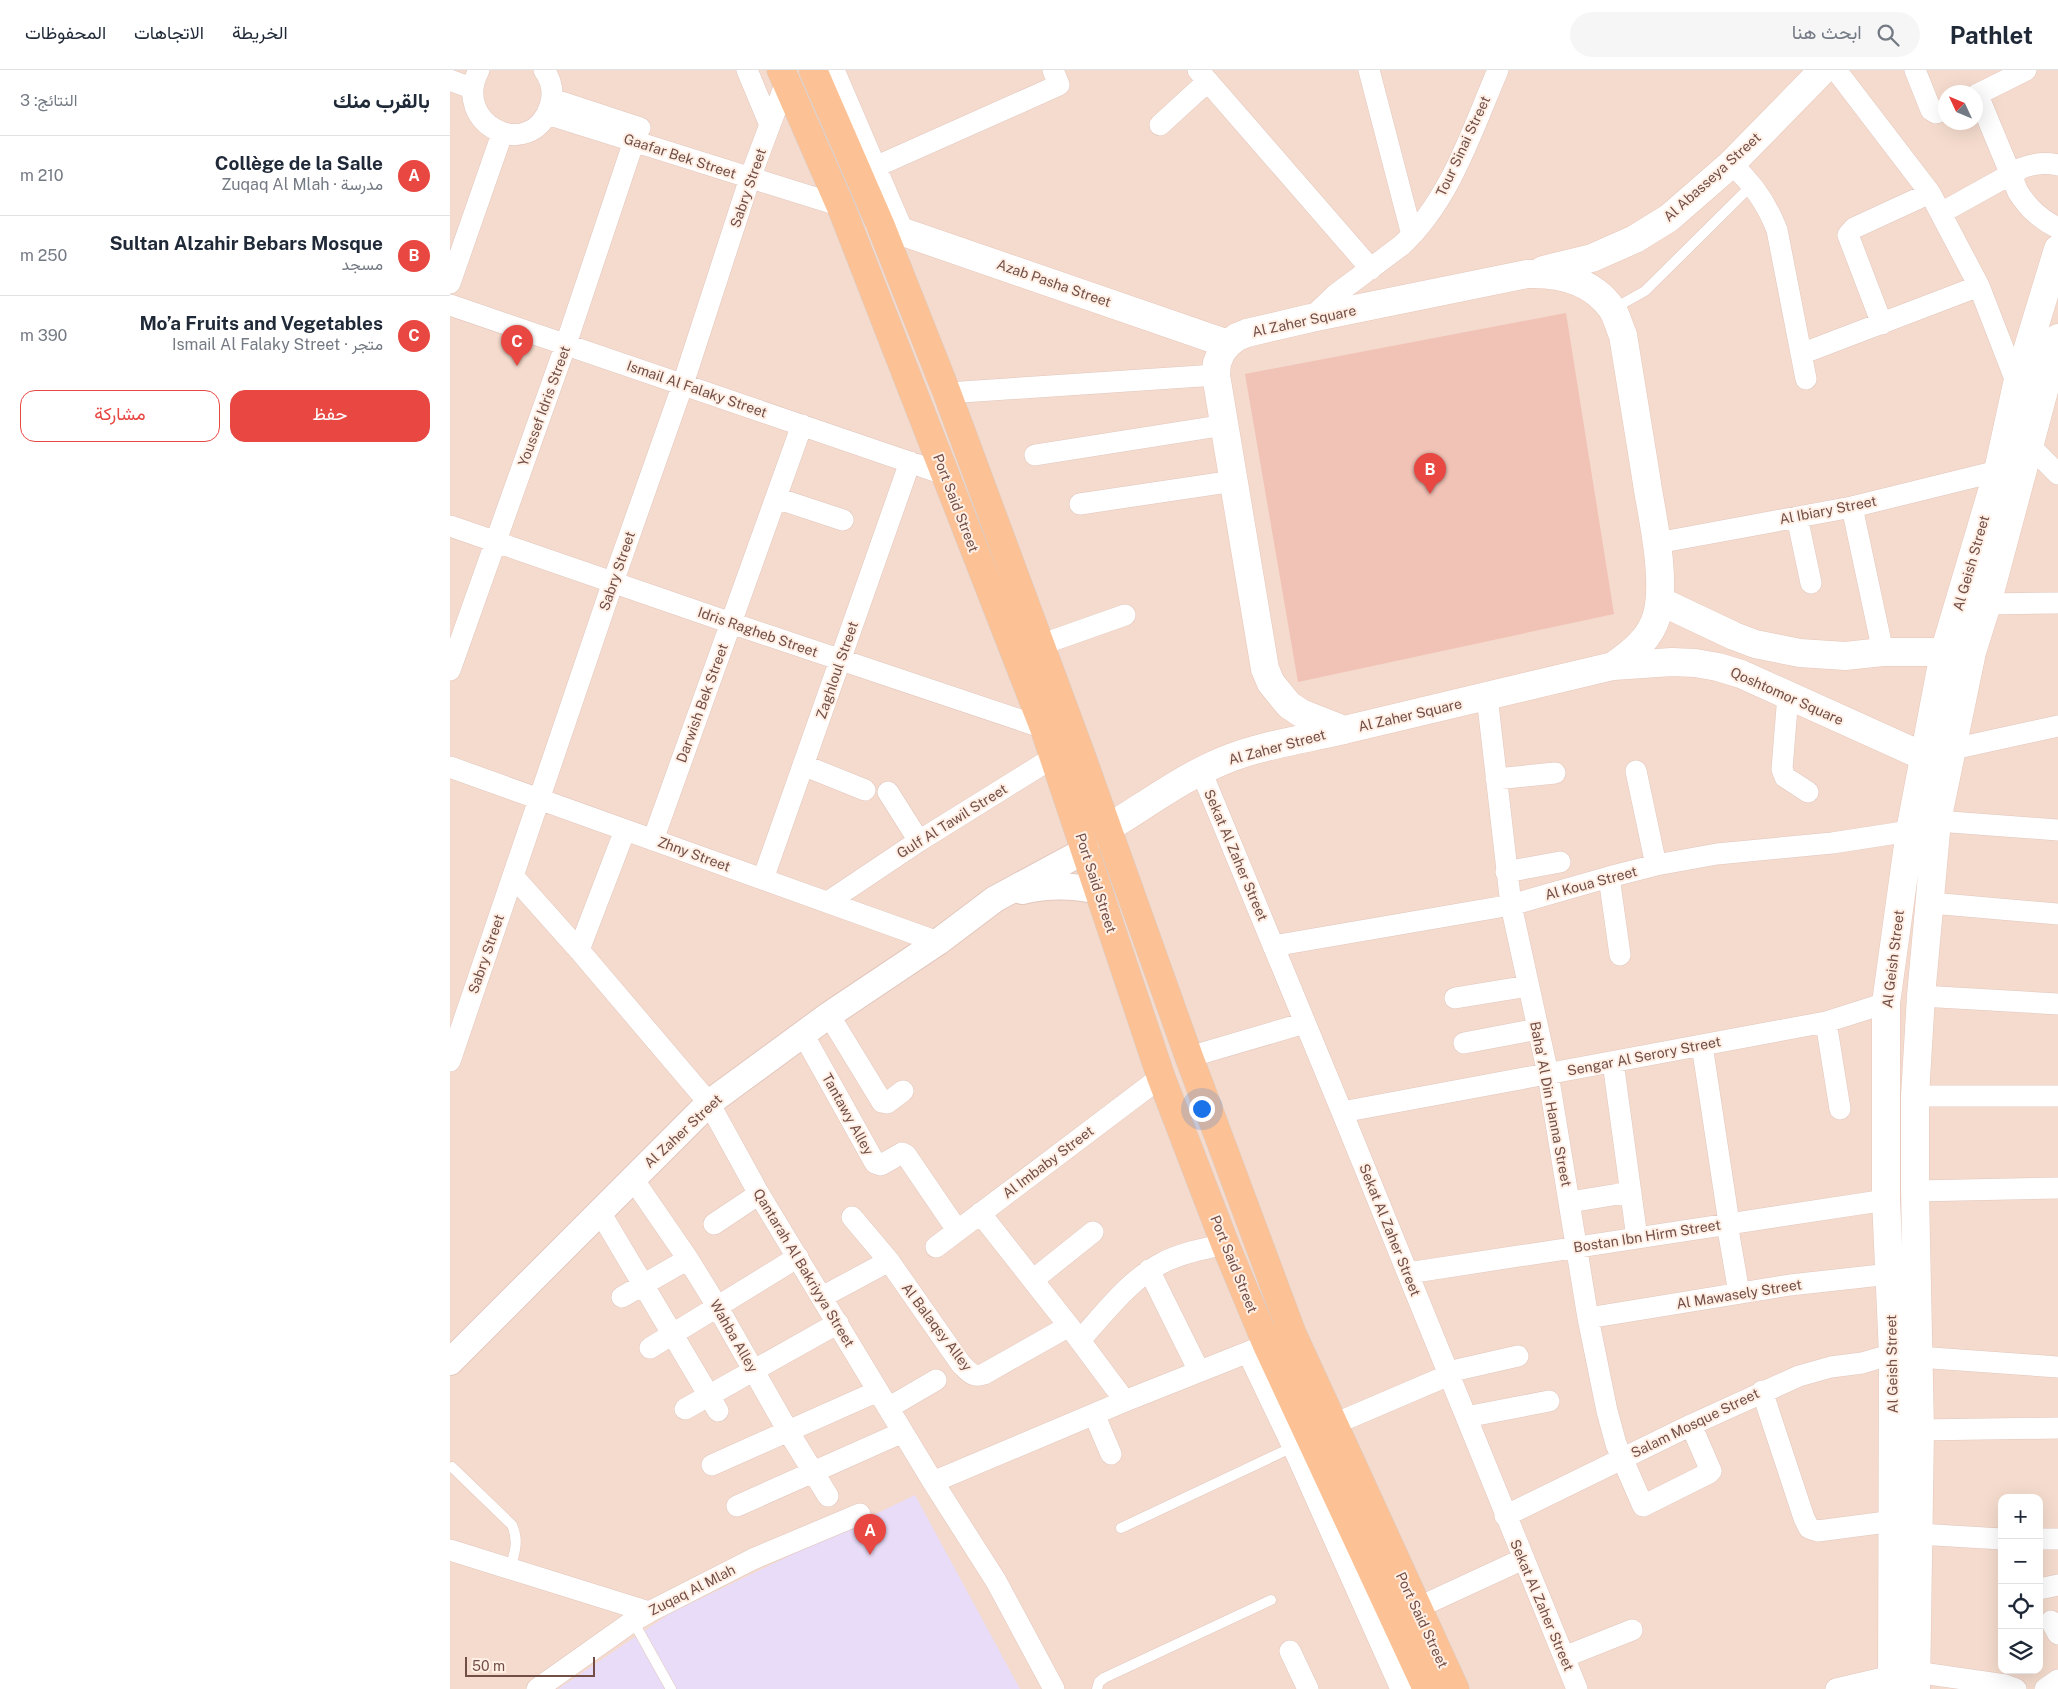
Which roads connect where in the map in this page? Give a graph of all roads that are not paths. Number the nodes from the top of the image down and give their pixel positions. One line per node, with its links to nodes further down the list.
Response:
1 (544, 70): 17 (street)
2 (748, 70): 19 (street)
3 (1053, 70): 25 (street)
4 (1369, 70): 34 (street)
5 (1498, 70): 34 (street, Tour Sinai Street)
6 (1823, 70): 23 (main road, Al Abasseya Street)
7 (1836, 70): 29 (street)
8 (1915, 70): 18 (street)
9 (2026, 70): 15 (street)
10 (827, 72): 25 (street); 32 (main road, Port Said Street)
11 (783, 76): 19 (street, Sabry Street); 30 (main road, Port Said Street)
12 (1203, 76): 20 (street); 36 (street)
13 (475, 79): 14 (street); 21 (street)
14 (450, 80)
15 (1983, 86)
16 (1983, 106): 27 (street)
17 (550, 107): 21 (street); 22 (street, Gaafar Bek Street); 26 (street, Gaafar Bek Street)
18 (1938, 112)
19 (770, 125): 26 (street, Sabry Street)
20 (1160, 125)
21 (502, 134): 38 (street)
22 (634, 142): 26 (street, Gaafar Bek Street); 45 (street, Youssef Idris Street)
23 (1731, 164): 28 (street); 37 (main road, Al Abasseya Street)
24 (2058, 166): 27 (street)
25 (875, 167): 32 (street)
26 (752, 172): 30 (street, Gaafar Bek Street); 50 (street, Sabry Street)
27 (2010, 174): 31 (street); 33 (street)
28 (1752, 185): 41 (lane); 47 (street)
29 (1930, 193): 31 (street); 43 (street)
30 (841, 206): 59 (main road, Port Said Street)
31 (1941, 213): 39 (street)
32 (891, 227): 46 (main road, Azab Pasha Street); 52 (main road, Port Said Street)
33 (2058, 228)
34 (1412, 235): 36 (street, Tour Sinai Street)
35 (2058, 249): 51 (main road, Al Geish Street)
36 (1371, 269): 42 (street, Tour Sinai Street)
37 (1527, 274): 41 (main road, Al Zaher Square); 42 (main road, Al Zaher Square)
38 (450, 282)
39 (1979, 286): 43 (street); 51 (street)
40 (450, 305): 45 (street, Ismail Al Falaky Street)
41 (1612, 310): 69 (main road, Al Zaher Square)
42 (1311, 318): 46 (main road, Al Zaher Square)
43 (1882, 324): 47 (street)
44 (2058, 338): 55 (main road, Al Geish Street)
45 (566, 344): 50 (street, Ismail Al Falaky Street); 68 (street, Youssef Idris Street)
46 (1228, 344): 48 (main road, Al Zaher Square)
47 (1802, 354): 49 (street)
48 (1216, 375): 52 (street); 54 (main road, Al Zaher Square)
49 (1806, 379)
50 (683, 384): 53 (street, Ismail Al Falaky Street); 70 (street, Sabry Street)
51 (2017, 384): 58 (main road, Al Geish Street)
52 (947, 393): 77 (main road, Port Said Street)
53 (802, 425): 57 (street, Ismail Al Falaky Street); 62 (street, Darwish Bek Street)
54 (1225, 425): 56 (street); 61 (main road, Al Zaher Square)
55 (2030, 446): 60 (street); 74 (main road, Al Geish Street)
56 (1035, 455)
57 (910, 462): 59 (street, Ismail Al Falaky Street); 81 (street, Zaghloul Street)
58 (1998, 471): 64 (street, Al Ibiary Street); 80 (main road, Al Geish Street)
59 (944, 474): 86 (main road, Port Said Street)
60 (2058, 474)
61 (1234, 481): 63 (street); 88 (main road, Al Zaher Square)
62 (776, 498): 66 (street); 76 (street, Darwish Bek Street)
63 (1080, 504)
64 (1852, 507): 65 (street, Al Ibiary Street); 78 (street)
65 (1797, 517): 69 (street, Al Ibiary Street); 71 (street)
66 (843, 520)
67 (450, 526): 68 (street, Idris Ragheb Street)
68 (495, 542): 70 (street, Idris Ragheb Street); 83 (street, Youssef Idris Street)
69 (1657, 544): 72 (main road, Al Zaher Square)
70 (613, 582): 76 (street, Idris Ragheb Street); 101 (street, Sabry Street)
71 (1811, 583)
72 (1660, 601): 78 (main road); 82 (main road, Al Zaher Square)
73 (2058, 603): 74 (street)
74 (1987, 604): 79 (main road, Al Geish Street)
75 (1125, 615): 77 (street)
76 (731, 623): 81 (street, Idris Ragheb Street); 107 (street, Darwish Bek Street)
77 (1040, 644): 86 (main road, Port Said Street)
78 (1884, 652): 80 (main road)
79 (1972, 652): 80 (main road); 89 (main road, Al Geish Street)
80 (1944, 653): 91 (main road, Al Geish Street)
81 (840, 660): 86 (street, Idris Ragheb Street); 92 (street, Zaghloul Street)
82 (1613, 666): 84 (main road, Qoshtomor Square); 85 (main road, Al Zaher Square)
83 (450, 670)
84 (1788, 695): 91 (main road, Qoshtomor Square); 100 (street)
85 (1487, 696): 88 (main road, Al Zaher Square); 97 (street, Baha' Al Din Hanna Street)
86 (1056, 725): 90 (main road, Port Said Street)
87 (2058, 726): 89 (street)
88 (1344, 730): 94 (main road, Al Zaher Street)
89 (1953, 749): 102 (main road, Al Geish Street)
90 (1067, 753): 103 (main road, Port Said Street); 108 (street, Gulf Al Tawil Street); 109 (main road, Port Said Street)
91 (1925, 757): 106 (main road, Al Geish Street)
92 (803, 765): 98 (street); 115 (street, Zaghloul Street)
93 (450, 767): 101 (street, Zhny Street)
94 (1201, 771): 103 (main road, Al Zaher Street); 123 (street, Sekat Al Zaher Street)
95 (1636, 771): 111 (street)
96 (1555, 773): 97 (street)
97 (1496, 779): 112 (street, Baha' Al Din Hanna Street)
98 (865, 790)
99 (888, 792): 108 (street)
100 (1808, 792)
101 (539, 799): 104 (street, Zhny Street); 113 (street, Sabry Street)
102 (1938, 821): 105 (street); 119 (main road, Al Geish Street)
103 (1108, 828): 139 (main road, Port Said Street)
104 (625, 830): 107 (street, Zhny Street); 124 (street)
105 (2058, 830)
106 (1910, 831): 111 (street, Al Koua Street); 129 (main road, Al Geish Street)
107 (653, 840): 115 (street, Zhny Street)
108 (919, 841): 118 (street, Gulf Al Tawil Street)
109 (1086, 850): 116 (main road, Port Said Street); 117 (street, Al Zaher Street)
110 (1560, 862): 112 (street)
111 (1656, 865): 114 (street, Al Koua Street)
112 (1506, 872): 120 (street, Baha' Al Din Hanna Street)
113 (513, 876): 124 (street, Qantarah Al Bakriyya Street); 131 (street, Sabry Street)
114 (1609, 877): 120 (street, Al Koua Street); 125 (street)
115 (763, 879): 118 (street, Zhny Street)
116 (1098, 891): 117 (street, Al Zaher Street); 143 (main road, Port Said Street)
117 (995, 899): 122 (street, Al Zaher Street)
118 (828, 902): 122 (street, Zhny Street)
119 (1931, 903): 121 (street); 127 (main road, Al Geish Street)
120 (1512, 905): 123 (street, Al Koua Street); 126 (street, Baha' Al Din Hanna Street)
121 (2058, 914)
122 (938, 942): 132 (street, Al Zaher Street)
123 (1273, 946): 134 (street, Sekat Al Zaher Street)
124 (579, 950): 147 (street, Qantarah Al Bakriyya Street)
125 (1620, 955)
126 (1528, 986): 128 (street); 135 (street, Baha' Al Din Hanna Street)
127 (1921, 996): 130 (street); 145 (main road, Al Geish Street)
128 (1455, 998)
129 (1886, 1004): 133 (street, Sengar Al Serory Street); 155 (main road, Al Geish Street)
130 (2058, 1004)
131 (458, 1011): 140 (street, Sabry Street)
132 (829, 1015): 136 (street, Al Zaher Street); 144 (street)
133 (1826, 1022): 138 (street, Sengar Al Serory Street); 148 (street)
134 (1305, 1023): 139 (street); 149 (street, Sekat Al Zaher Street)
135 (1538, 1029): 137 (street); 142 (street, Baha' Al Din Hanna Street)
136 (803, 1034): 147 (street, Al Zaher Street); 162 (street, Tantawy Alley)
137 (1464, 1043)
138 (1702, 1045): 141 (street, Sengar Al Serory Street); 160 (street)
139 (1189, 1057): 202 (main road, Port Said Street)
140 (450, 1061)
141 (1613, 1062): 142 (street, Sengar Al Serory Street); 153 (street)
142 (1548, 1074): 149 (street, Sengar Al Serory Street); 156 (street, Baha' Al Din Hanna Street)
143 (1161, 1077): 158 (street, Al Imbaby Street); 165 (main road, Port Said Street)
144 (902, 1091)
145 (1915, 1096): 146 (street); 152 (main road, Al Geish Street)
146 (2058, 1096)
147 (709, 1103): 150 (street, Al Zaher Street); 154 (street, Qantarah Al Bakriyya Street)
148 (1840, 1108)
149 (1342, 1112): 172 (street, Sekat Al Zaher Street)
150 (633, 1179): 157 (street, Al Zaher Street); 169 (street, Wahba Alley)
151 (2058, 1188): 152 (street)
152 (1915, 1191): 187 (main road, Al Geish Street)
153 (1631, 1192): 156 (street); 164 (street)
154 (759, 1194): 161 (street); 168 (street, Qantarah Al Bakriyya Street)
155 (1886, 1200): 160 (street, Bostan Ibn Hirm Street); 173 (main road, Al Geish Street)
156 (1570, 1202): 167 (street, Baha' Al Din Hanna Street)
157 (600, 1212): 175 (street); 188 (street, Al Zaher Street)
158 (980, 1213): 162 (street, Al Imbaby Street); 174 (street)
159 (852, 1217): 170 (street, Al Balaqsy Alley)
160 (1728, 1223): 164 (street, Bostan Ibn Hirm Street); 176 (street)
161 (714, 1224)
162 (957, 1230): 166 (street, Al Imbaby Street)
163 (1093, 1232): 174 (street)
164 (1637, 1238): 167 (street, Bostan Ibn Hirm Street)
165 (1225, 1244): 171 (street); 185 (main road, Port Said Street)
166 (936, 1247)
167 (1577, 1247): 172 (street, Bostan Ibn Hirm Street); 180 (street, Baha' Al Din Hanna Street)
168 (798, 1257): 178 (street, Qantarah Al Bakriyya Street); 179 (street)
169 (688, 1259): 175 (street); 179 (street, Wahba Alley)
170 (889, 1261): 178 (street); 182 (street, Al Balaqsy Alley)
171 (1149, 1270): 182 (street); 191 (street)
172 (1408, 1273): 192 (street, Sekat Al Zaher Street)
173 (1890, 1274): 176 (street, Al Mawasely Street); 187 (main road, Al Geish Street)
174 (1033, 1280): 182 (street)
175 (643, 1285): 177 (street); 183 (street)
176 (1739, 1293): 180 (street, Al Mawasely Street)
177 (622, 1297)
178 (822, 1297): 181 (street, Qantarah Al Bakriyya Street)
179 (717, 1306): 183 (street); 190 (street, Wahba Alley)
180 (1588, 1318): 210 (street, Baha' Al Din Hanna Street)
181 (838, 1323): 190 (street); 195 (street, Qantarah Al Bakriyya Street)
182 (1074, 1333): 196 (street)
183 (672, 1334): 184 (street); 198 (street)
184 (650, 1348)
185 (1257, 1349): 191 (street); 208 (street, Port Said Street); 244 (main road, Port Said Street)
186 (1518, 1356): 192 (street)
187 (1906, 1356): 189 (street); 194 (street, Salam Mosque Street); 205 (main road, Al Geish Street); 219 (main road, Al Geish Street)
188 (450, 1362)
189 (2058, 1367)
190 (754, 1370): 198 (street); 206 (street, Wahba Alley)
191 (1199, 1372): 196 (street)
192 (1448, 1374): 201 (street, Sekat Al Zaher Street); 202 (street)
193 (936, 1380): 195 (street)
194 (1762, 1391): 203 (street, Salam Mosque Street); 219 (street)
195 (883, 1400): 206 (street); 207 (street, Qantarah Al Bakriyya Street)
196 (1125, 1401): 200 (street)
197 (1549, 1401): 201 (street)
198 (713, 1403): 199 (street)
199 (685, 1409)
200 (1094, 1414): 209 (street); 214 (street)
201 (1466, 1417): 218 (street, Sekat Al Zaher Street)
202 (1332, 1425): 231 (main road, Port Said Street)
203 (1691, 1425): 210 (street, Salam Mosque Street); 210 (street, Baha' Al Din Hanna Street)
204 (2058, 1428): 205 (street)
205 (1920, 1430): 221 (main road, Al Geish Street)
206 (788, 1431): 211 (street); 213 (street, Wahba Alley)
207 (903, 1432): 213 (street); 214 (street, Qantarah Al Bakriyya Street)
208 (1293, 1448): 220 (lane); 243 (street, Port Said Street)
209 (1112, 1454)
210 (1622, 1459): 218 (street, Salam Mosque Street)
211 (712, 1465)
212 (452, 1467): 227 (lane)
213 (814, 1472): 215 (street, Wahba Alley); 216 (street)
214 (933, 1482): 240 (street, Qantarah Al Bakriyya Street)
215 (828, 1496)
216 (737, 1506)
217 (860, 1514): 232 (street, Zuqaq Al Mlah)
218 (1505, 1516): 226 (street, Sekat Al Zaher Street)
219 (1894, 1521): 237 (main road, Al Geish Street)
220 (1121, 1528)
221 (1918, 1534): 222 (street); 237 (main road, Al Geish Street)
222 (1998, 1539)
223 (2043, 1539): 224 (street)
224 (2058, 1539)
225 (450, 1550): 227 (street)
226 (1523, 1559): 231 (street); 235 (street, Sekat Al Zaher Street)
227 (510, 1569): 232 (street)
228 (2058, 1585): 229 (street)
229 (2043, 1588)
230 (1271, 1600): 241 (lane)
231 (1417, 1608): 245 (main road, Port Said Street)
232 (641, 1616): 238 (street, Zuqaq Al Mlah); 239 (lane)
233 (1632, 1630): 235 (street)
234 (1290, 1651): 242 (street)
235 (1564, 1657): 246 (street, Sekat Al Zaher Street)
236 (2058, 1680): 249 (street)
237 (1904, 1682): 247 (street); 248 (street)
238 (537, 1689)
239 (672, 1689)
240 (1054, 1689)
241 (1097, 1689)
242 (1308, 1689)
243 (1401, 1689)
244 (1428, 1689)
245 (1455, 1689)
246 (1578, 1689)
247 (1836, 1689)
248 (2016, 1689)
249 (2045, 1689)

